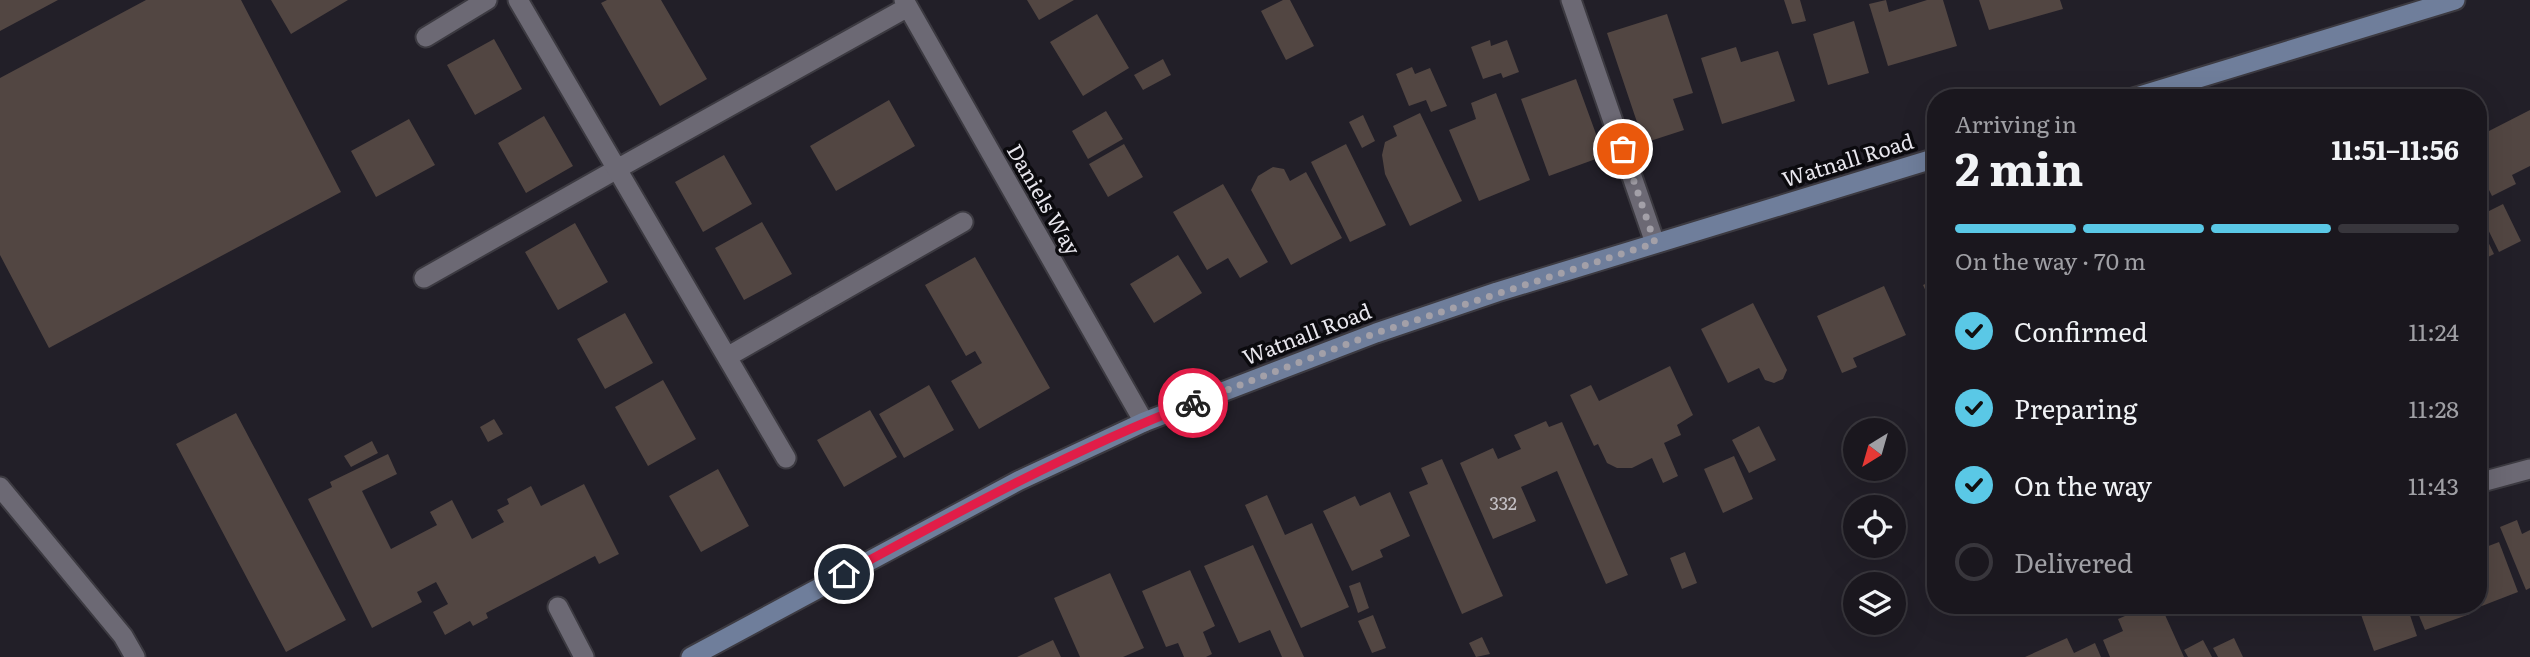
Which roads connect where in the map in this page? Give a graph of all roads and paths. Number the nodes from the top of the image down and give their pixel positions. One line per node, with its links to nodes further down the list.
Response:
1 (488, 0): 6 (street)
2 (518, 0): 9 (street)
3 (1571, 0): 11 (street)
4 (2455, 0): 7 (main road)
5 (906, 4): 9 (street); 14 (street, Daniels Way)
6 (426, 37)
7 (2163, 89)
8 (1927, 161): 11 (main road, Watnall Road)
9 (617, 169): 12 (street); 13 (street)
10 (963, 222): 13 (street)
11 (1655, 243): 14 (main road, Watnall Road)
12 (424, 278)
13 (727, 356): 15 (street)
14 (1144, 422): 22 (main road, Watnall Road)
15 (786, 458)
16 (2530, 469): 17 (street)
17 (2487, 481)
18 (0, 487): 20 (street)
19 (558, 607): 21 (street)
20 (135, 657)
21 (584, 657)
22 (691, 657)

